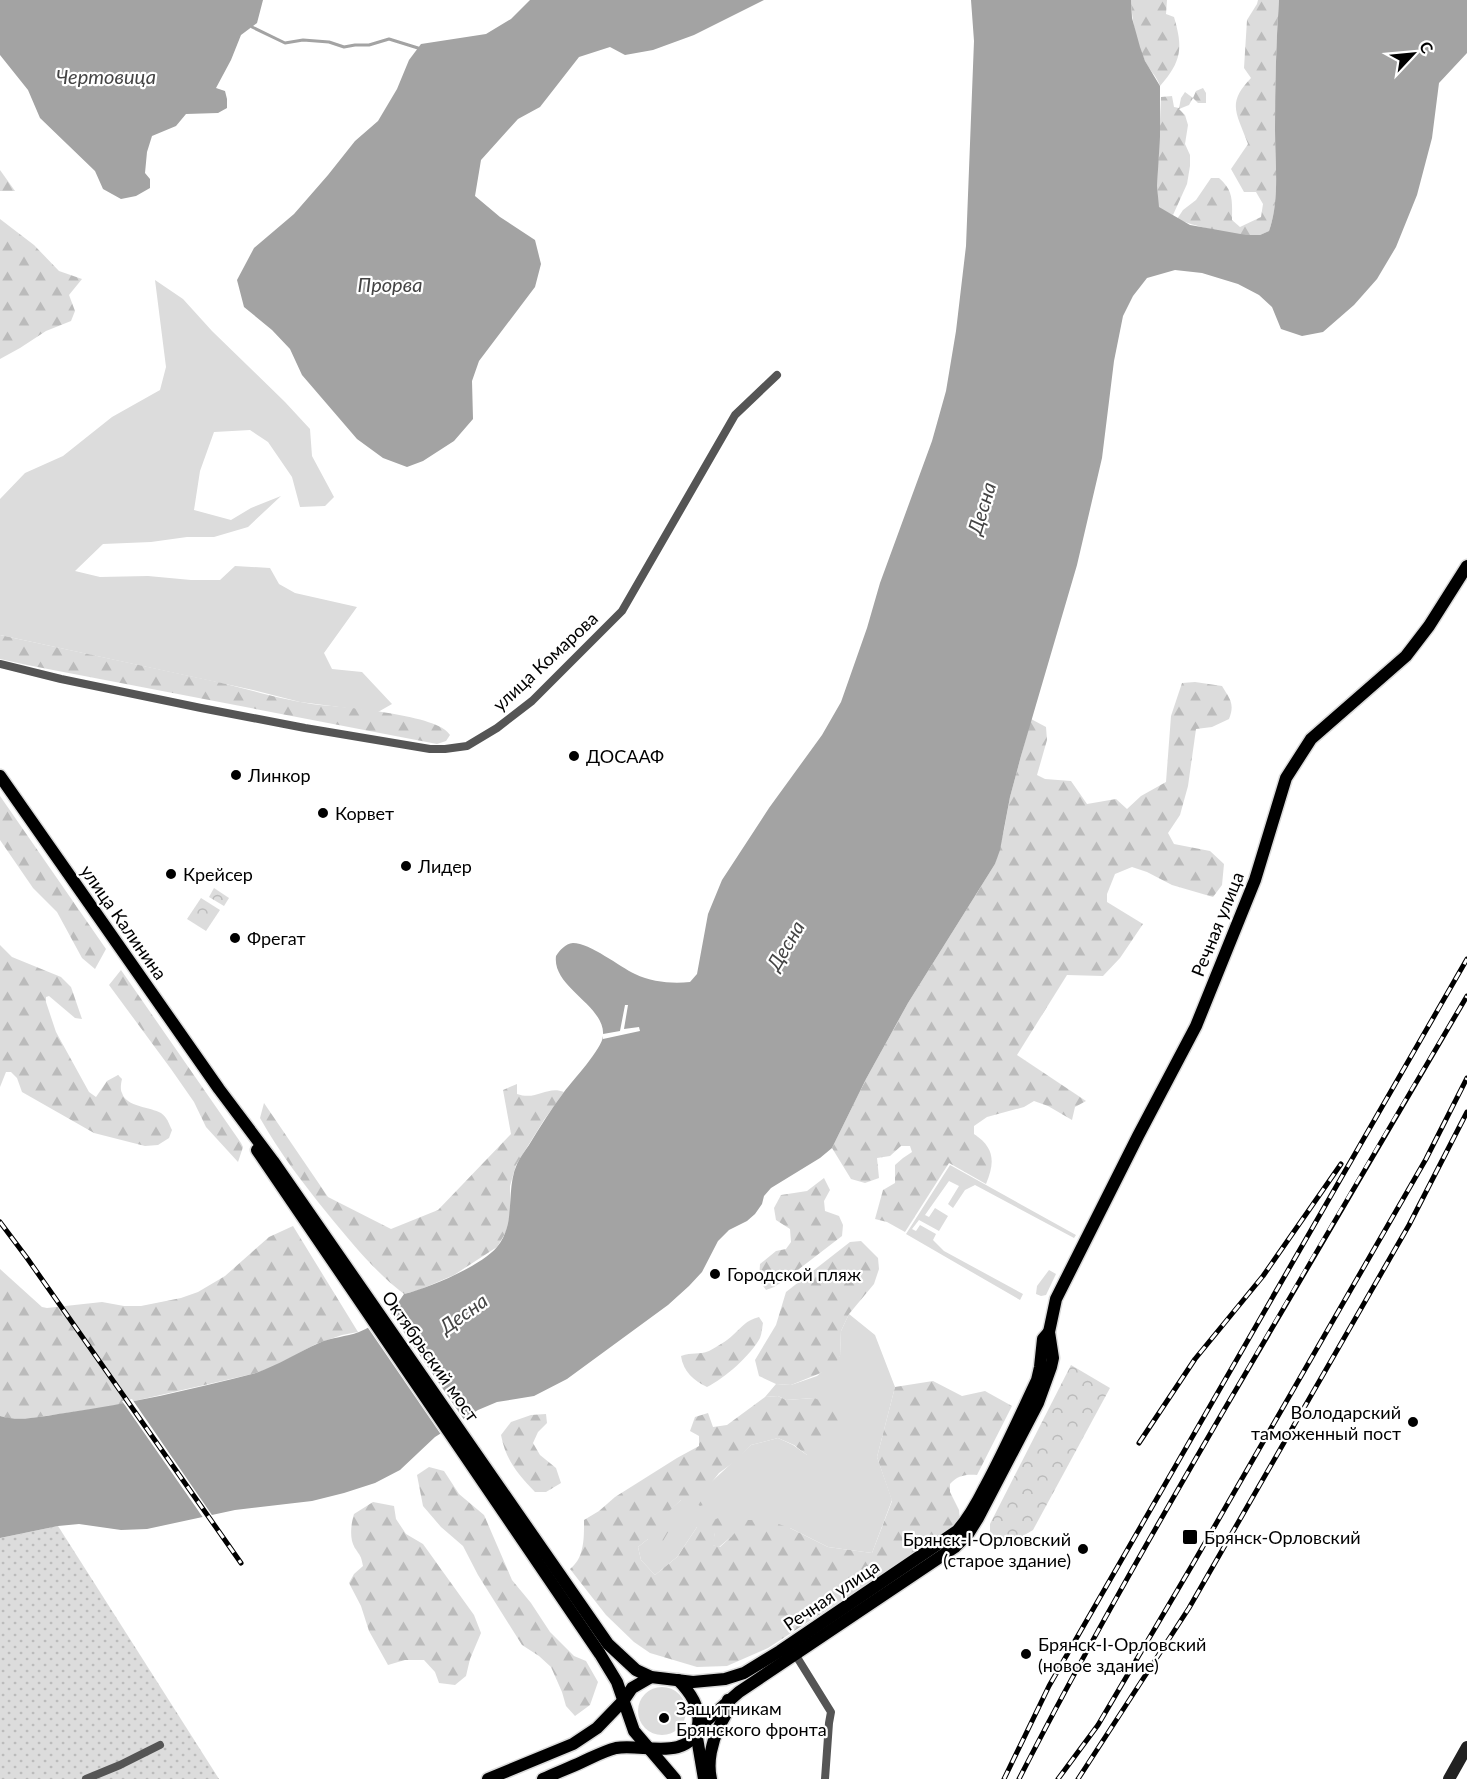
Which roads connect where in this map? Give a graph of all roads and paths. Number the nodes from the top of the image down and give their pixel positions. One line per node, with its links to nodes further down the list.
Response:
1 (777, 375): 3 (street, улица Комарова)
2 (1467, 566): 6 (main road, Речная улица)
3 (0, 664)
4 (0, 776): 5 (main road, улица Калинина)
5 (270, 1163): 7 (main road, Октябрьский мост)
6 (1049, 1332): 8 (main road, Речная улица); 10 (main road, Речная улица)
7 (553, 1575): 9 (main road); 11 (main road)
8 (795, 1654): 12 (main road, Речная улица); 23 (street)
9 (651, 1677): 10 (main road); 11 (main road)
10 (678, 1680): 13 (main road)
11 (624, 1700): 16 (main road); 18 (main road)
12 (728, 1700): 13 (main road, Речная улица); 22 (main road)
13 (696, 1730): 16 (main road); 21 (main road)
14 (160, 1745): 17 (street)
15 (1467, 1747): 24 (main road)
16 (649, 1748): 19 (main road); 20 (main road)
17 (86, 1779)
18 (488, 1779)
19 (543, 1779)
20 (675, 1779)
21 (704, 1779)
22 (711, 1779)
23 (825, 1779)
24 (1449, 1779)

